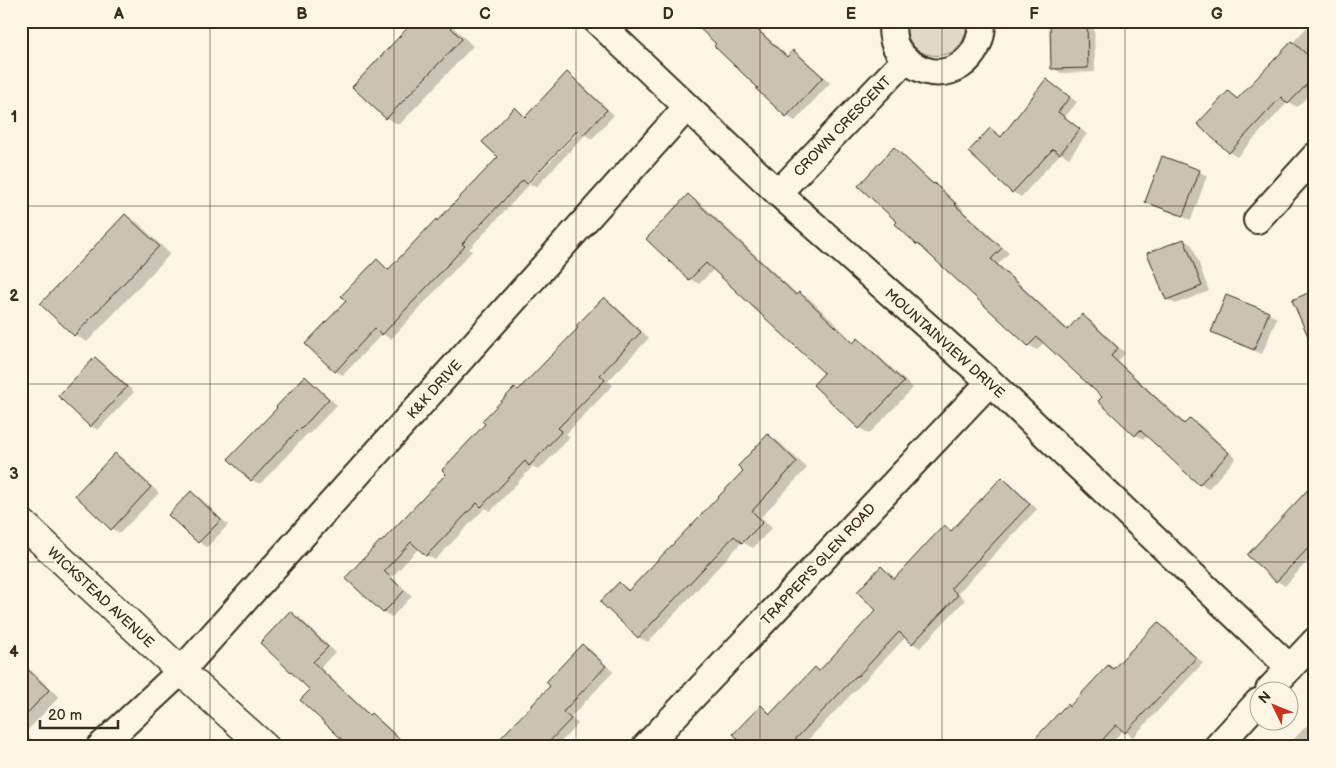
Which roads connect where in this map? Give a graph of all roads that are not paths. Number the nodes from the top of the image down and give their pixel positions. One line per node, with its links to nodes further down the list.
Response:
1 (597, 21): 5 (street, MOUNTAINVIEW DRIVE)
2 (892, 21): 4 (street)
3 (982, 21): 4 (street)
4 (906, 60): 7 (street, CROWN CRESCENT)
5 (687, 107): 7 (street, MOUNTAINVIEW DRIVE); 13 (street, K&K DRIVE)
6 (1315, 156): 8 (street)
7 (778, 193): 9 (street, MOUNTAINVIEW DRIVE)
8 (1256, 220)
9 (990, 382): 12 (street, MOUNTAINVIEW DRIVE); 18 (street, TRAPPER'S GLEN ROAD)
10 (21, 522): 13 (street, WICKSTEAD AVENUE)
11 (1315, 641): 12 (street)
12 (1290, 668): 14 (street)
13 (181, 672): 16 (street, K&K DRIVE); 17 (street, WICKSTEAD AVENUE)
14 (1279, 680)
15 (1248, 713): 19 (street)
16 (100, 747)
17 (264, 747)
18 (645, 747)
19 (1217, 747)

